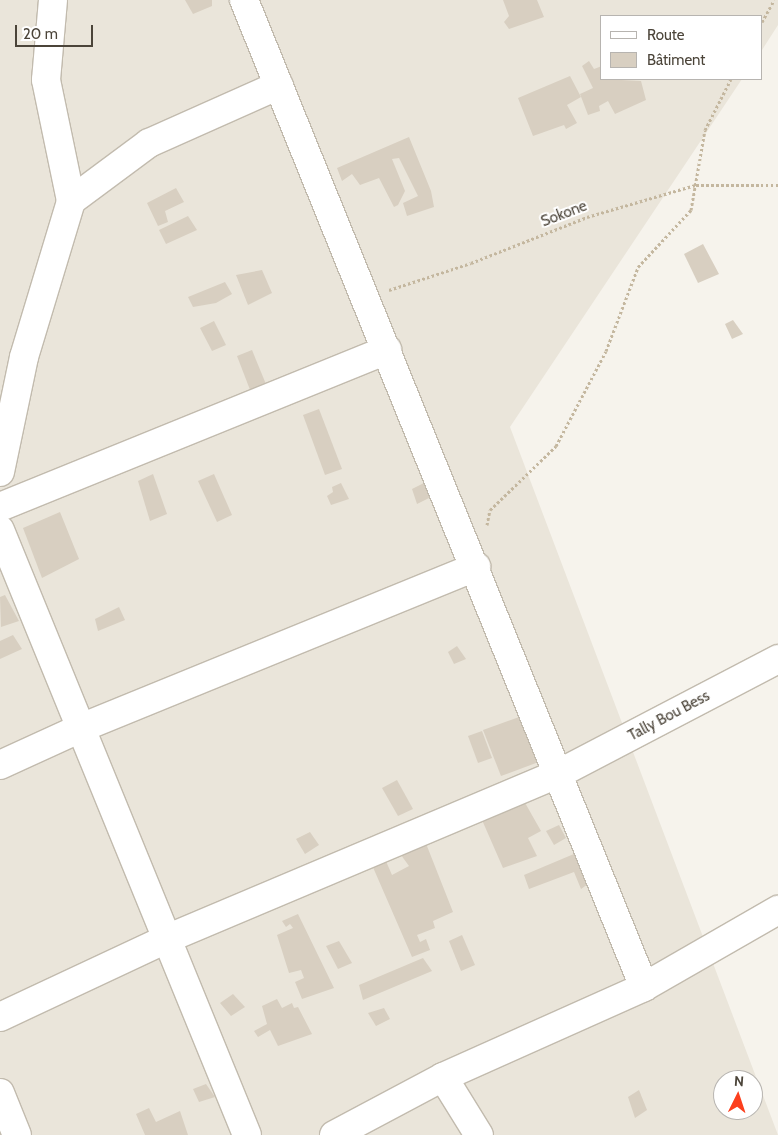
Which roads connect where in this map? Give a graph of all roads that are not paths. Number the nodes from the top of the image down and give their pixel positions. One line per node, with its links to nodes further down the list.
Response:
1 (53, 0): 4 (street)
2 (244, 0): 3 (street)
3 (279, 85): 4 (street); 5 (street)
4 (71, 201): 6 (street)
5 (387, 350): 7 (street); 9 (street)
6 (0, 472)
7 (0, 507)
8 (0, 530): 11 (street)
9 (476, 567): 11 (street); 13 (street)
10 (778, 659): 13 (street, Tally Bou Bess)
11 (81, 728): 12 (street); 15 (street)
12 (0, 765)
13 (560, 773): 15 (street, Tally Bou Bess); 16 (street)
14 (778, 910): 16 (street)
15 (169, 938): 17 (street, Tally Bou Bess); 21 (street)
16 (644, 987): 18 (street)
17 (0, 1017)
18 (443, 1077): 22 (street); 23 (street)
19 (0, 1094): 20 (street)
20 (17, 1135)
21 (248, 1135)
22 (334, 1135)
23 (479, 1135)

